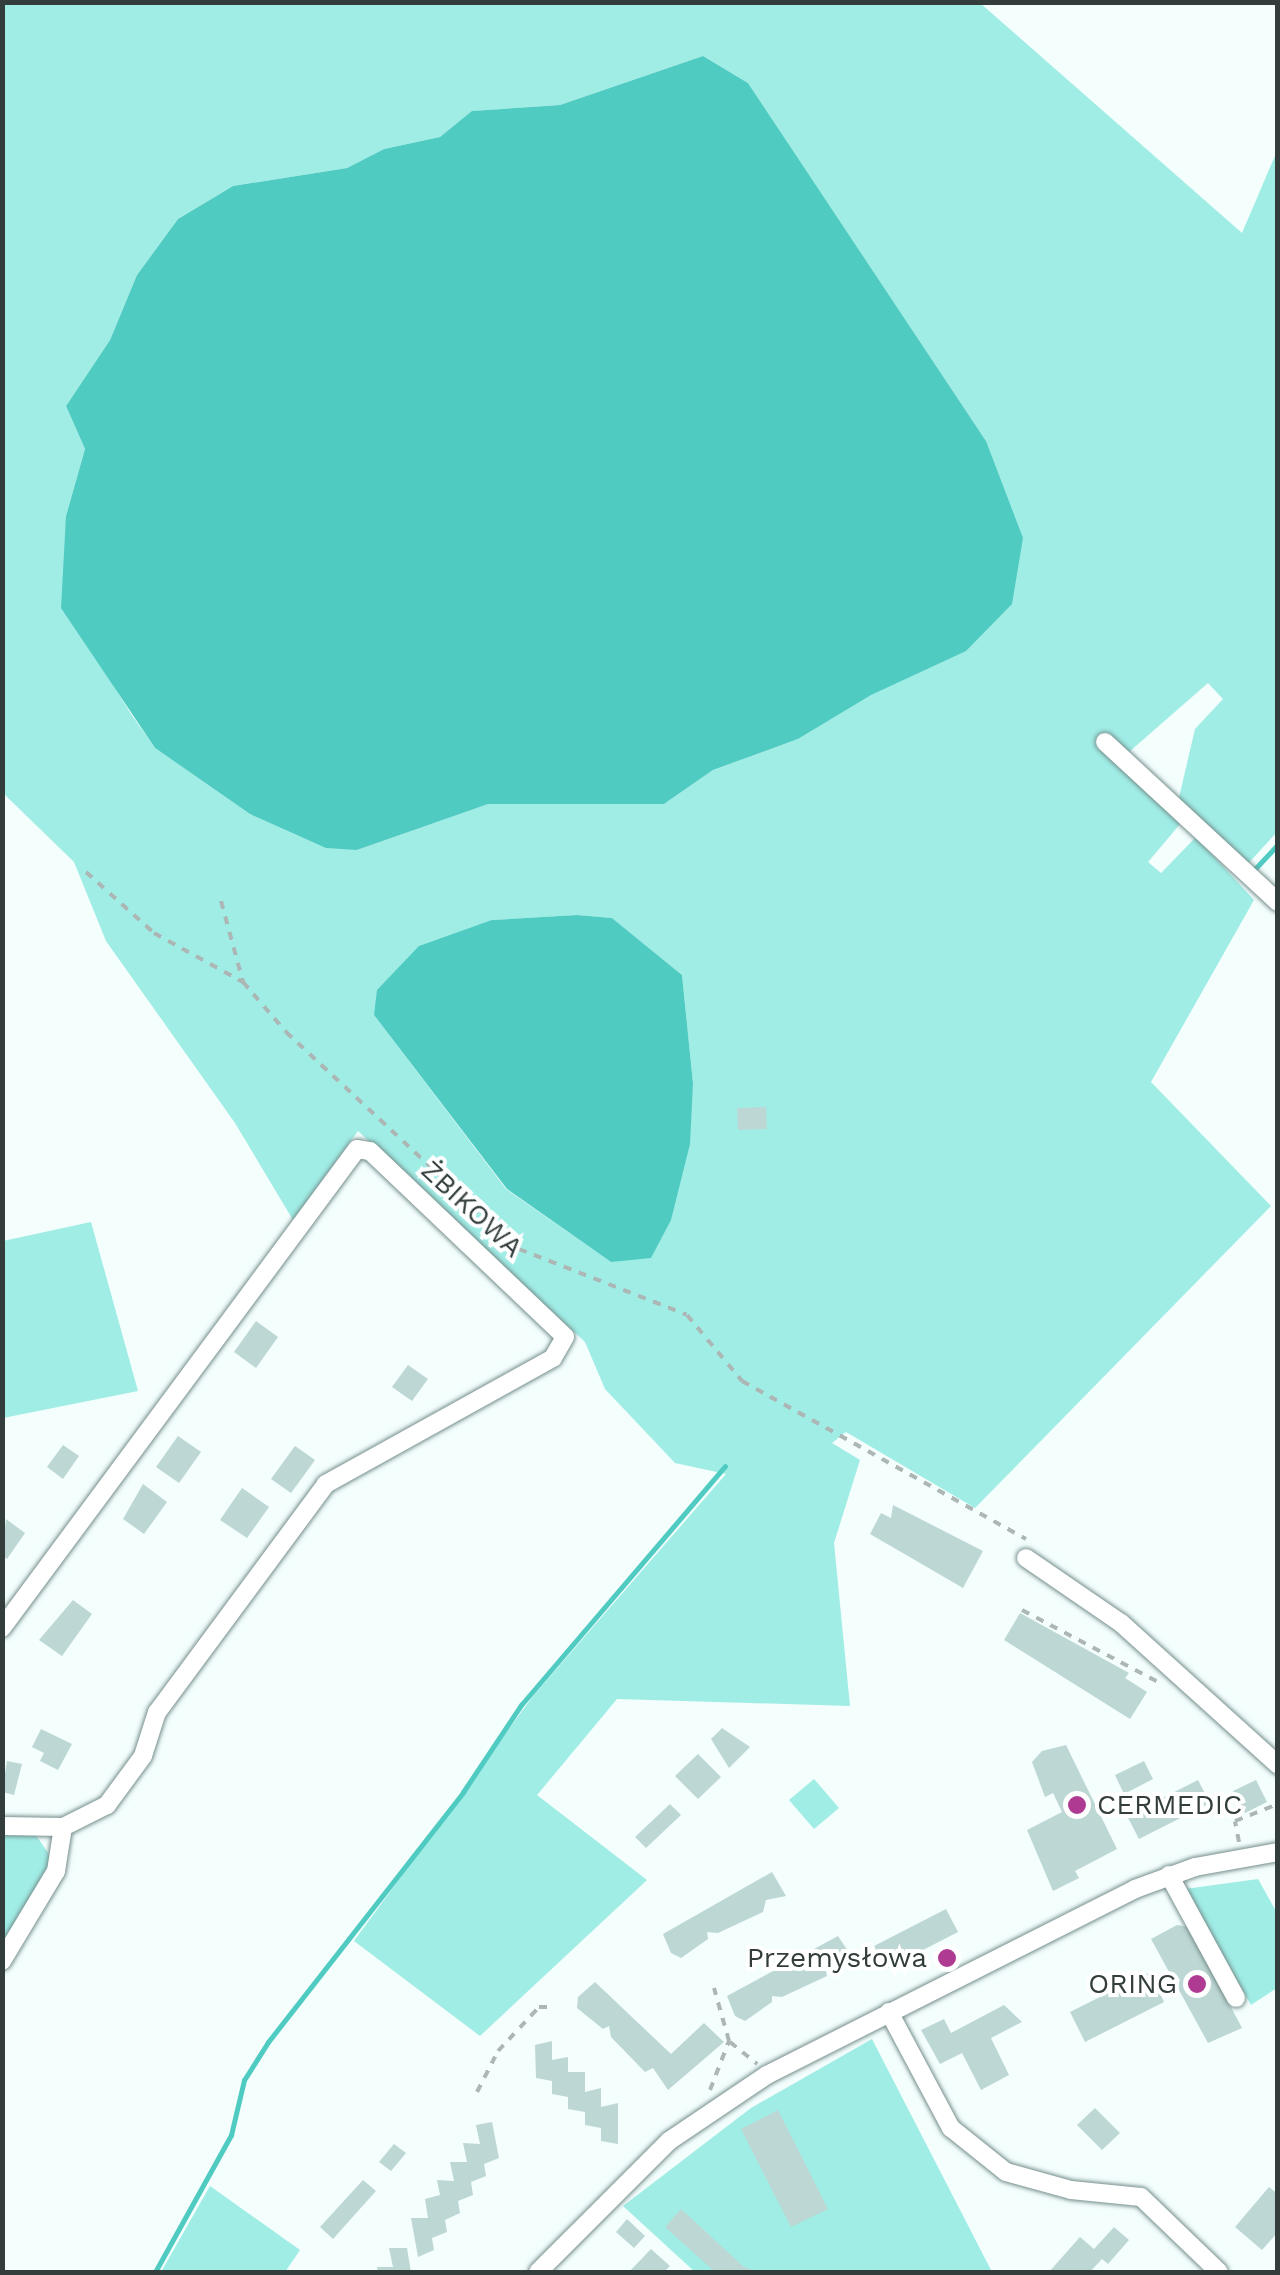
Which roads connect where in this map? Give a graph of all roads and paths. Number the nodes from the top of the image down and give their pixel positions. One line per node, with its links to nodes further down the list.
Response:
1 (1105, 742): 4 (street)
2 (86, 872): 5 (path)
3 (221, 900): 5 (path)
4 (1278, 902)
5 (244, 982): 6 (path)
6 (1030, 1551): 10 (street)
7 (1022, 1610): 9 (path)
8 (2, 1628): 13 (street, ŻBIKOWA)
9 (1164, 1685)
10 (1278, 1765)
11 (1278, 1804): 14 (path)
12 (2, 1826): 13 (street)
13 (63, 1827): 17 (street)
14 (1238, 1842)
15 (1278, 1852): 16 (street)
16 (1169, 1876): 19 (street); 21 (street)
17 (2, 1961)
18 (714, 1988): 22 (path)
19 (1236, 1998)
20 (547, 2007): 24 (path)
21 (889, 2012): 26 (street); 27 (street)
22 (729, 2041): 23 (path); 25 (path)
23 (758, 2064)
24 (477, 2092)
25 (709, 2095)
26 (538, 2272)
27 (1219, 2272)

